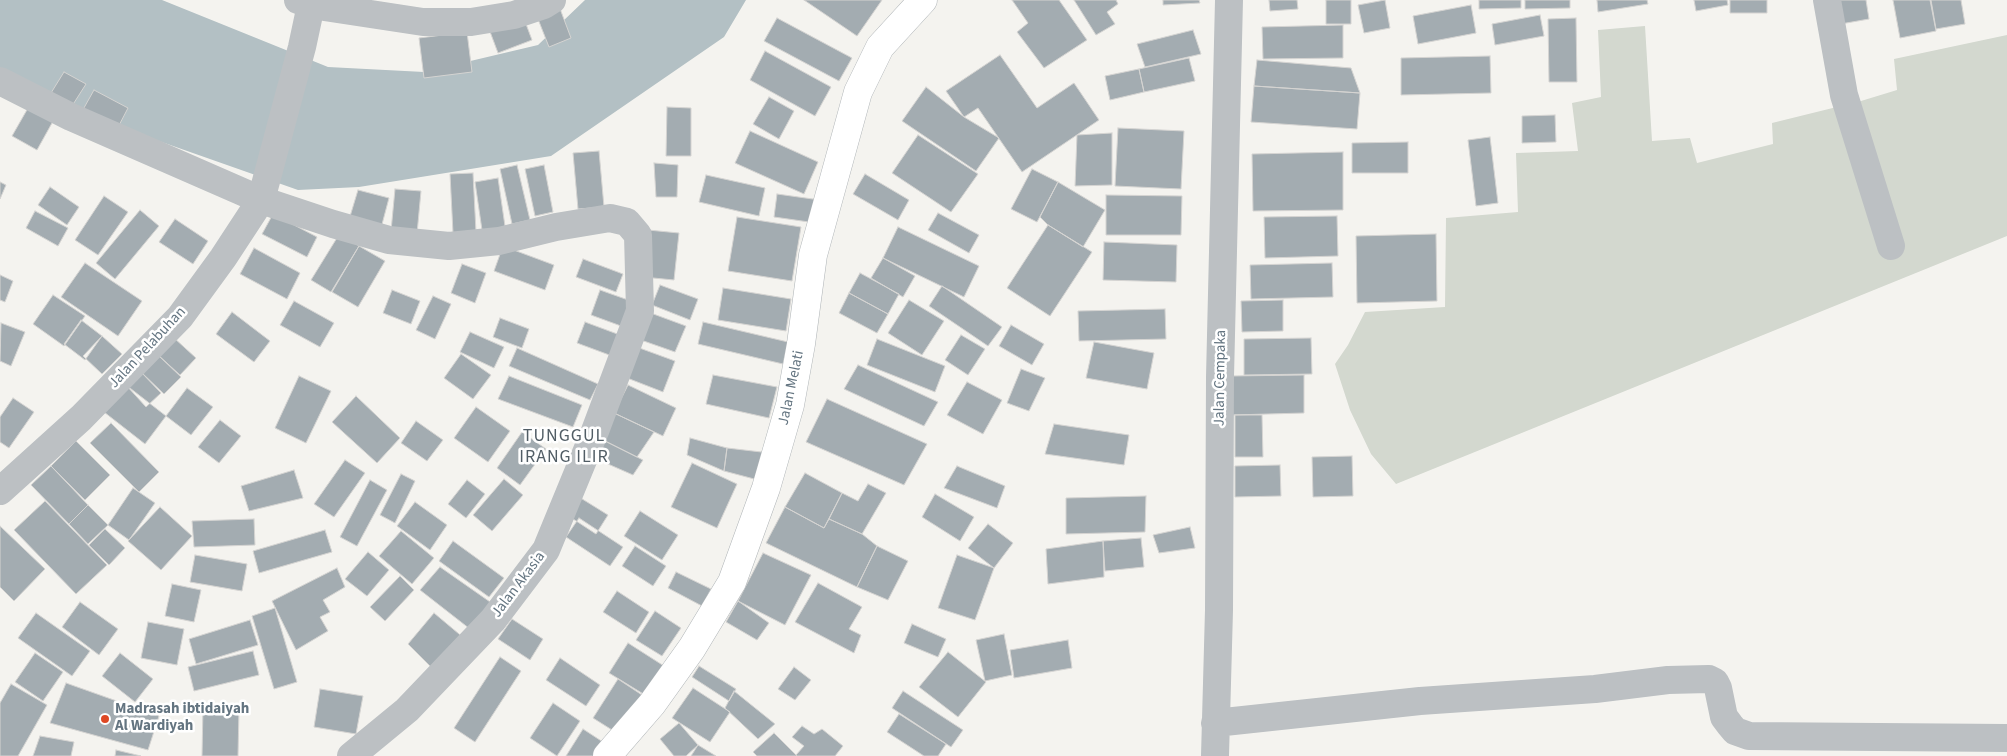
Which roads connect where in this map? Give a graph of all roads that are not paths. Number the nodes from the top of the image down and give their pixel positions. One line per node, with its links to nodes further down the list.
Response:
1 (552, 0): 5 (street)
2 (923, 0): 13 (main road, Jalan Melati)
3 (1230, 0): 10 (street, Jalan Cempaka)
4 (1828, 0): 8 (street)
5 (305, 2): 7 (street, Jalan Pelabuhan)
6 (0, 82): 7 (street)
7 (263, 191): 9 (street, Jalan Pelabuhan); 12 (street, Jalan Akasia)
8 (1891, 246)
9 (0, 491)
10 (1215, 723): 11 (street); 14 (street, Jalan Cempaka)
11 (2007, 738)
12 (351, 756)
13 (607, 756)
14 (1215, 756)

